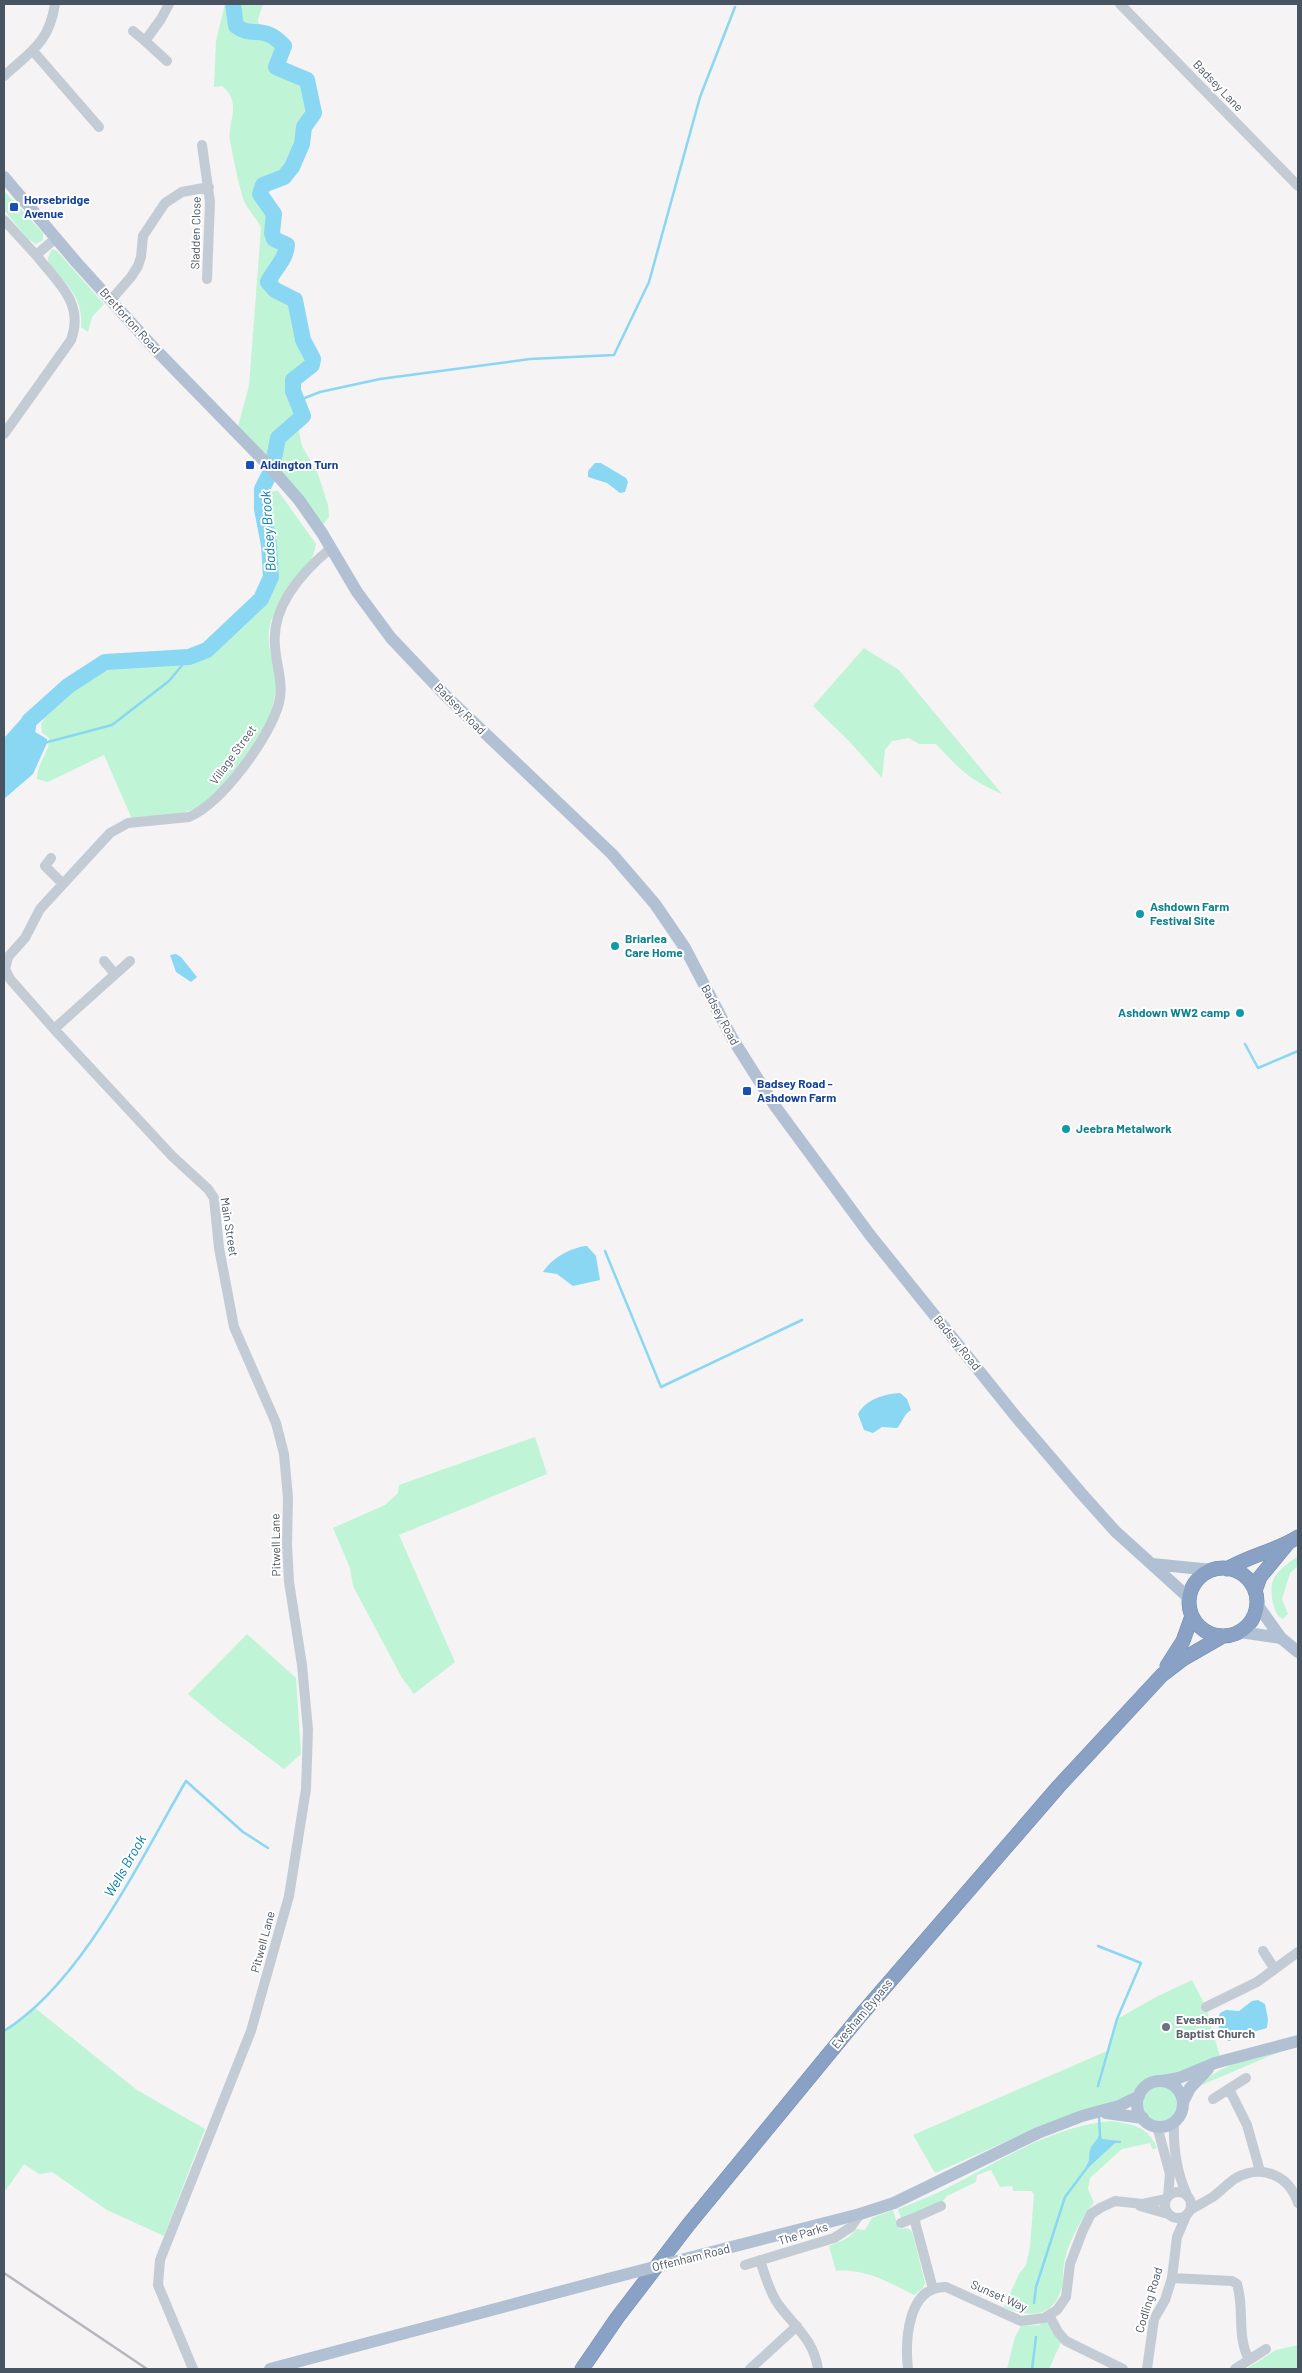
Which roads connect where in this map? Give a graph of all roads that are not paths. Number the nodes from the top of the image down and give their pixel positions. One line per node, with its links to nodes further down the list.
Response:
1 (55, 4): 6 (street)
2 (169, 4): 5 (street)
3 (1120, 4): 12 (street, Badsey Lane)
4 (133, 30): 5 (street)
5 (145, 41): 7 (street)
6 (32, 51): 8 (street); 9 (street)
7 (167, 61)
8 (4, 76)
9 (99, 126)
10 (202, 145): 13 (street, Sladden Close)
11 (4, 177): 15 (main road, Bretforton Road)
12 (1298, 186)
13 (209, 187): 17 (street, Sladden Close); 18 (street, Sladden Close)
14 (4, 220): 16 (street)
15 (56, 238): 16 (street); 18 (main road, Bretforton Road)
16 (36, 255): 19 (street)
17 (208, 279)
18 (111, 300): 20 (main road, Bretforton Road)
19 (4, 434)
20 (280, 478): 21 (main road, Badsey Road)
21 (331, 548): 23 (street, Village Street); 31 (main road, Badsey Road)
22 (51, 858): 23 (street)
23 (63, 884): 26 (street, Village Street)
24 (104, 961): 27 (street)
25 (130, 961): 27 (street)
26 (4, 969): 28 (street, Main Street)
27 (116, 974): 28 (street)
28 (54, 1029): 29 (street, Main Street)
29 (288, 1498): 79 (street, Pitwell Lane)
30 (1293, 1540): 32 (highway); 34 (highway)
31 (1152, 1564): 33 (main road); 35 (main road, Badsey Road)
32 (1228, 1569): 33 (highway); 34 (highway)
33 (1212, 1570): 35 (highway)
34 (1255, 1597): 37 (highway); 39 (main road)
35 (1189, 1598): 36 (highway)
36 (1192, 1616): 38 (highway); 41 (highway, Evesham Bypass)
37 (1240, 1632): 38 (highway); 39 (main road)
38 (1223, 1636): 41 (highway, Evesham Bypass)
39 (1281, 1638): 40 (main road)
40 (1298, 1652)
41 (1162, 1675): 81 (highway, Evesham Bypass)
42 (1263, 1951): 44 (street)
43 (1298, 1952): 44 (street)
44 (1274, 1968): 45 (street)
45 (1206, 2007)
46 (1298, 2041): 47 (main road)
47 (1215, 2062): 49 (main road); 53 (main road)
48 (1246, 2078): 50 (street)
49 (1163, 2081): 51 (main road); 53 (main road)
50 (1228, 2089): 52 (street); 58 (street)
51 (1139, 2096): 54 (main road, Offenham Road); 55 (main road)
52 (1213, 2099)
53 (1183, 2102): 56 (main road)
54 (1099, 2112): 55 (main road, Offenham Road); 66 (main road, Offenham Road)
55 (1143, 2118): 57 (main road)
56 (1174, 2122): 57 (main road); 60 (street)
57 (1157, 2126): 61 (street)
58 (1260, 2171): 59 (street); 63 (street)
59 (1218, 2193): 60 (street); 65 (street)
60 (1188, 2196): 61 (street); 65 (street)
61 (1167, 2197): 62 (street); 67 (street)
62 (1130, 2202): 67 (street); 75 (street)
63 (1298, 2204)
64 (941, 2206): 68 (street)
65 (1188, 2213): 67 (street); 70 (street, Codling Road)
66 (860, 2214): 71 (street, The Parks); 80 (main road, Offenham Road, bridge)
67 (1169, 2215): 70 (street, Codling Road)
68 (914, 2218): 69 (street); 74 (street)
69 (901, 2223)
70 (1177, 2237): 73 (street, Codling Road)
71 (760, 2260): 72 (street, The Parks); 76 (street)
72 (745, 2265)
73 (1172, 2278): 78 (street); 86 (street, Codling Road)
74 (933, 2289): 75 (street, Sunset Way); 84 (street)
75 (1049, 2315): 85 (street)
76 (797, 2326): 82 (street); 83 (street)
77 (1266, 2349): 78 (street)
78 (1249, 2360): 87 (street)
79 (193, 2369)
80 (270, 2369)
81 (582, 2369)
82 (750, 2369)
83 (818, 2369)
84 (908, 2369)
85 (1123, 2369)
86 (1146, 2369)
87 (1235, 2369)

